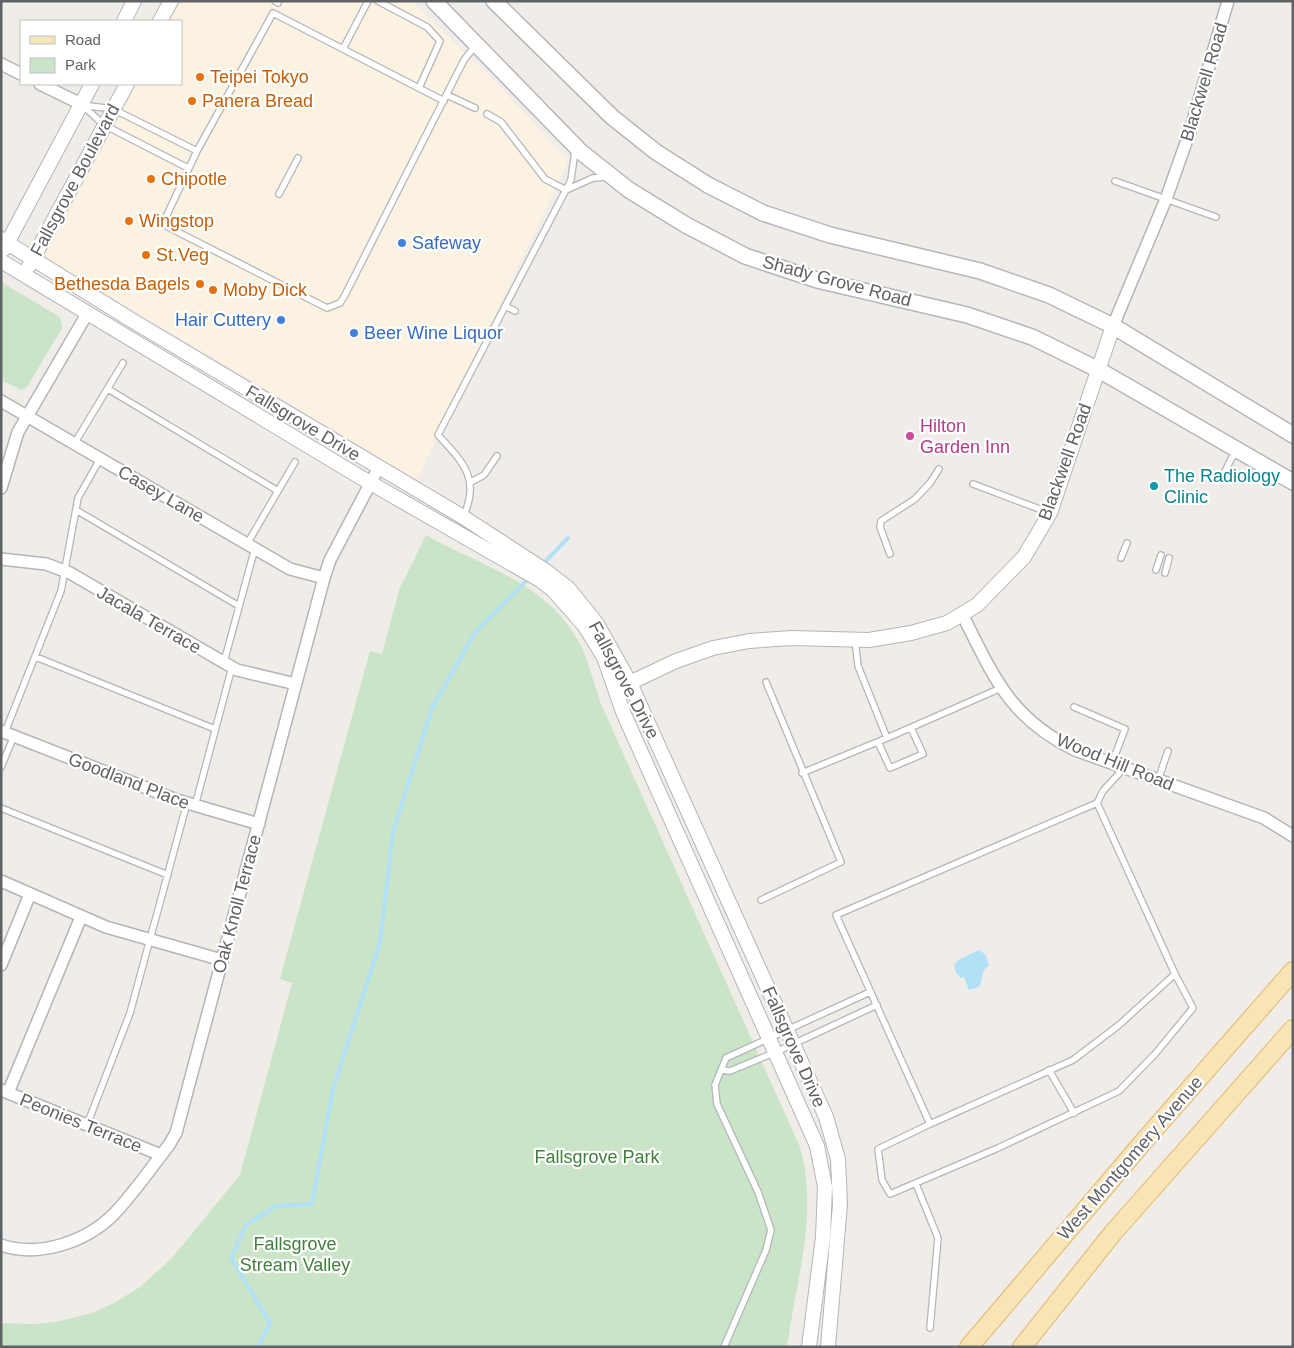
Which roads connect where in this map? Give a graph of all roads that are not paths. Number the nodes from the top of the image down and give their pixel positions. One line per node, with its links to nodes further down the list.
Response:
1 (134, 1): 8 (street)
2 (171, 1): 9 (street)
3 (368, 1): 11 (lane)
4 (378, 1): 17 (lane)
5 (434, 1): 10 (main road, Shady Grove Road)
6 (494, 1): 42 (main road)
7 (1228, 1): 33 (street, Blackwell Road)
8 (124, 20)
9 (161, 20)
10 (476, 44): 18 (lane); 25 (main road, Shady Grove Road)
11 (344, 49): 17 (lane); 26 (lane)
12 (2, 67): 13 (street)
13 (20, 74)
14 (42, 85): 20 (street)
15 (91, 85): 20 (street, Fallsgrove Boulevard)
16 (125, 85): 22 (street, Fallsgrove Boulevard)
17 (419, 88): 19 (lane)
18 (447, 95): 19 (lane); 21 (lane)
19 (444, 101): 28 (lane)
20 (81, 104): 22 (lane); 24 (lane); 35 (street, Fallsgrove Boulevard)
21 (475, 108)
22 (113, 109): 24 (street, Fallsgrove Boulevard); 26 (lane)
23 (487, 114): 31 (lane)
24 (104, 125): 28 (lane); 36 (street, Fallsgrove Boulevard)
25 (575, 145): 29 (main road, Shady Grove Road); 31 (lane)
26 (197, 151): 28 (lane)
27 (298, 158): 32 (lane)
28 (188, 168)
29 (612, 176): 31 (lane); 44 (main road, Shady Grove Road)
30 (1115, 181): 33 (lane)
31 (566, 190): 39 (lane)
32 (279, 194)
33 (1166, 199): 34 (lane); 42 (street, Blackwell Road)
34 (1216, 217)
35 (3, 245): 36 (street, Fallsgrove Drive)
36 (33, 259): 38 (street, Fallsgrove Boulevard); 54 (street, Fallsgrove Drive)
37 (1, 261): 38 (street, Fallsgrove Drive)
38 (24, 275): 41 (street, Fallsgrove Drive)
39 (505, 306): 40 (lane); 57 (lane)
40 (515, 311)
41 (88, 314): 47 (street); 59 (street, Fallsgrove Drive)
42 (1113, 326): 44 (street, Blackwell Road); 48 (main road)
43 (123, 363): 45 (lane)
44 (1099, 370): 50 (main road, Shady Grove Road); 64 (street, Blackwell Road)
45 (108, 390): 49 (lane); 62 (lane)
46 (1, 401): 47 (street, Casey Lane)
47 (27, 417): 49 (street, Casey Lane); 61 (street)
48 (1293, 435)
49 (74, 444): 52 (street, Casey Lane)
50 (1238, 451): 56 (lane); 58 (main road, Shady Grove Road)
51 (497, 456): 57 (lane)
52 (100, 459): 63 (lane); 67 (street, Casey Lane)
53 (295, 462): 62 (lane)
54 (379, 467): 59 (street, Oak Knoll Terrace); 65 (street, Fallsgrove Drive)
55 (938, 469): 68 (lane)
56 (1222, 478)
57 (471, 482): 65 (lane)
58 (1293, 482)
59 (371, 484): 73 (street, Fallsgrove Drive); 78 (street, Oak Knoll Terrace)
60 (973, 484): 64 (lane)
61 (1, 488)
62 (278, 491): 67 (lane)
63 (76, 510): 75 (lane); 79 (lane)
64 (1050, 513): 80 (street, Blackwell Road)
65 (463, 517): 73 (street, Fallsgrove Drive)
66 (1128, 543): 70 (lane)
67 (251, 546): 78 (street, Casey Lane); 79 (lane)
68 (890, 554)
69 (1161, 555): 74 (lane)
70 (1121, 558)
71 (1169, 558): 76 (lane)
72 (1, 559): 75 (street, Jacala Terrace)
73 (528, 566): 77 (street, Fallsgrove Drive)
74 (1156, 570)
75 (64, 571): 82 (lane); 83 (street, Jacala Terrace)
76 (1165, 574)
77 (543, 575): 85 (street, Fallsgrove Drive); 88 (street, Fallsgrove Drive)
78 (324, 578): 86 (street, Oak Knoll Terrace)
79 (239, 606): 83 (lane)
80 (962, 614): 81 (street, Blackwell Road); 87 (street, Wood Hill Road)
81 (855, 640): 85 (street, Blackwell Road); 93 (lane)
82 (36, 657): 91 (lane); 92 (lane)
83 (228, 665): 86 (street, Jacala Terrace); 91 (lane)
84 (766, 682): 99 (lane)
85 (630, 683): 88 (street, Blackwell Road); 119 (street, Fallsgrove Drive)
86 (296, 684): 104 (street, Oak Knoll Terrace)
87 (1000, 688): 90 (lane); 96 (street, Wood Hill Road)
88 (615, 689): 120 (street, Fallsgrove Drive)
89 (1074, 707): 96 (lane)
90 (911, 728): 93 (lane); 94 (lane)
91 (215, 729): 102 (lane)
92 (7, 733): 97 (lane); 102 (street, Goodland Place)
93 (888, 738): 94 (lane)
94 (878, 742): 99 (lane)
95 (1168, 751): 100 (lane)
96 (1112, 763): 98 (street, Wood Hill Road)
97 (1, 767)
98 (1124, 768): 100 (street, Wood Hill Road); 101 (lane)
99 (802, 773): 109 (lane)
100 (1158, 780): 105 (street, Wood Hill Road)
101 (1097, 803): 115 (lane); 116 (lane)
102 (191, 805): 104 (street, Goodland Place); 106 (lane)
103 (1, 808): 106 (lane)
104 (259, 824): 112 (street, Oak Knoll Terrace)
105 (1293, 836)
106 (168, 876): 111 (lane)
107 (1, 882): 108 (street)
108 (30, 894): 110 (street); 113 (street)
109 (761, 900)
110 (82, 917): 111 (street); 125 (street)
111 (150, 940): 112 (street); 128 (lane)
112 (222, 960): 129 (street, Oak Knoll Terrace)
113 (1, 965)
114 (1293, 971): 136 (main road, West Montgomery Avenue)
115 (1175, 974): 124 (lane); 126 (lane)
116 (870, 992): 117 (lane); 119 (lane)
117 (877, 1005): 121 (lane); 127 (lane)
118 (1293, 1029): 137 (main road, West Montgomery Avenue)
119 (787, 1030): 120 (lane); 121 (street, Fallsgrove Drive)
120 (769, 1037): 122 (street, Fallsgrove Drive); 123 (lane)
121 (793, 1044): 122 (lane); 135 (street, Fallsgrove Drive)
122 (776, 1052): 123 (lane); 134 (street, Fallsgrove Drive)
123 (722, 1070): 133 (lane)
124 (1049, 1070): 126 (lane); 127 (lane)
125 (4, 1092): 128 (street, Peonies Terrace)
126 (1074, 1114): 130 (lane)
127 (930, 1124): 130 (lane)
128 (87, 1125): 129 (street, Peonies Terrace)
129 (161, 1155): 131 (street, Oak Knoll Terrace)
130 (916, 1184): 132 (lane)
131 (1, 1245)
132 (930, 1328)
133 (724, 1347)
134 (809, 1347)
135 (828, 1347)
136 (969, 1347)
137 (1022, 1347)

